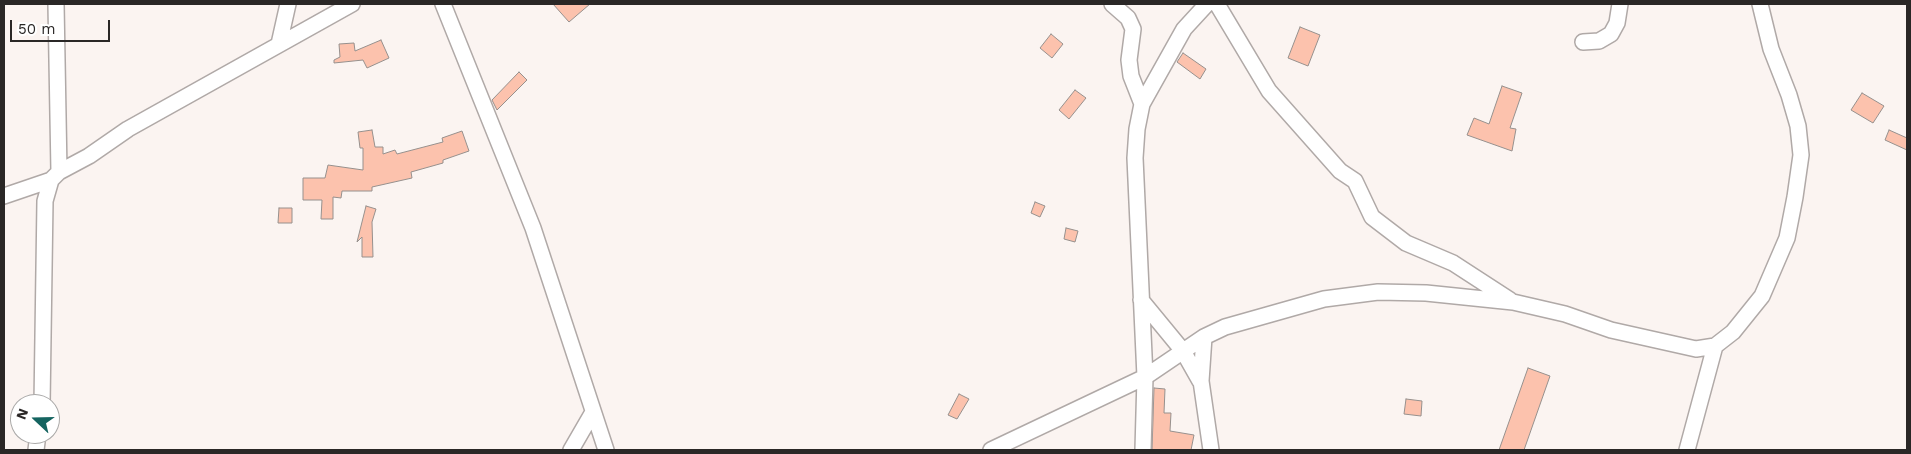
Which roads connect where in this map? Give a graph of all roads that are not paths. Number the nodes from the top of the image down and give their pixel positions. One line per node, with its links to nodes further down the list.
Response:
1 (56, 4): 13 (street)
2 (288, 4): 11 (street)
3 (352, 4): 11 (street)
4 (443, 4): 23 (street)
5 (1112, 4): 12 (street)
6 (1207, 4): 12 (street)
7 (1217, 4): 16 (street)
8 (1620, 4): 10 (street)
9 (1760, 4): 18 (street)
10 (1584, 42)
11 (279, 44): 13 (street)
12 (1142, 104): 15 (street)
13 (55, 176): 14 (street); 22 (street)
14 (4, 196)
15 (1141, 300): 19 (street); 20 (street)
16 (1513, 302): 17 (street); 18 (street)
17 (1204, 337): 19 (street); 21 (street)
18 (1715, 346): 29 (street)
19 (1183, 351): 20 (street); 21 (street)
20 (1145, 377): 26 (street); 27 (street)
21 (1201, 381): 28 (street)
22 (42, 394)
23 (593, 412): 24 (street); 25 (street)
24 (571, 450)
25 (606, 450)
26 (991, 450)
27 (1143, 450)
28 (1211, 450)
29 (1687, 450)

